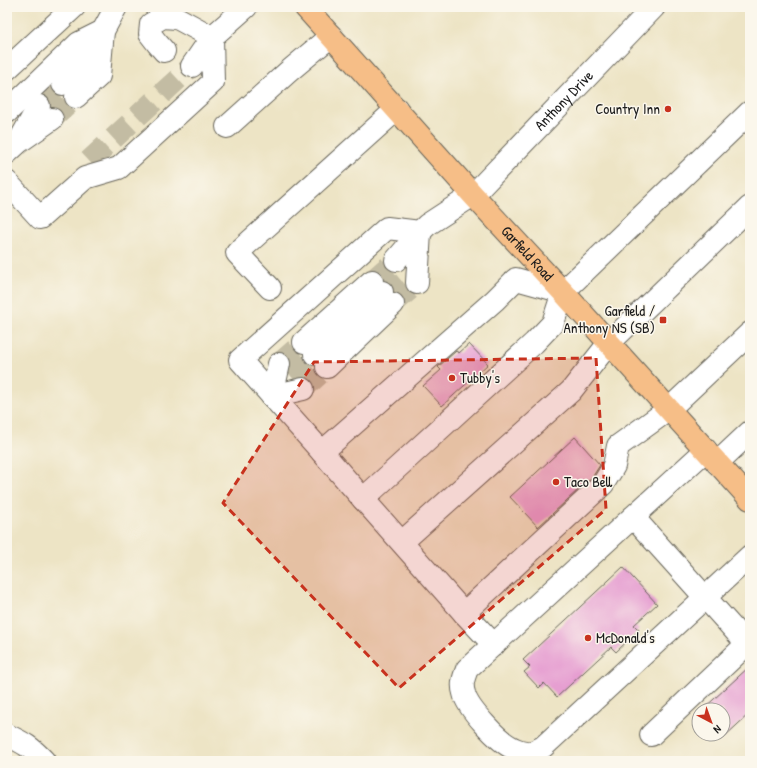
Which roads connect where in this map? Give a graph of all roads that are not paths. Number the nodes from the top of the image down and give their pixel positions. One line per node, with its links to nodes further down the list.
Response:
1 (74, 7): 12 (street)
2 (116, 7): 7 (street)
3 (184, 7): 9 (street)
4 (246, 7): 9 (street)
5 (305, 7): 8 (main road, Garfield Road)
6 (654, 7): 22 (street, Anthony Drive)
7 (103, 31): 13 (street); 15 (street)
8 (331, 36): 14 (main road, Garfield Road); 18 (street)
9 (212, 37): 10 (street); 11 (street); 24 (street)
10 (164, 51)
11 (192, 66)
12 (7, 69)
13 (70, 90)
14 (397, 109): 22 (main road, Garfield Road); 26 (street)
15 (7, 112)
16 (750, 112): 28 (street)
17 (45, 113): 19 (street)
18 (227, 127)
19 (13, 148)
20 (89, 161): 24 (street)
21 (7, 182): 24 (street)
22 (473, 195): 25 (street, Anthony Drive); 28 (main road, Garfield Road)
23 (750, 207): 30 (street)
24 (33, 210)
25 (420, 232): 25 (street, Anthony Drive); 31 (street)
26 (270, 288)
27 (382, 292): 27 (street)
28 (563, 292): 30 (main road, Garfield Road); 34 (street); 36 (street)
29 (750, 333): 32 (street)
30 (609, 343): 32 (main road, Garfield Road); 39 (street)
31 (272, 396): 31 (street); 34 (street)
32 (668, 410): 35 (main road, Garfield Road); 42 (street)
33 (750, 432): 35 (street)
34 (322, 452): 36 (street)
35 (711, 457): 37 (main road, Garfield Road); 38 (street)
36 (363, 499): 39 (street)
37 (750, 499)
38 (633, 517): 41 (street); 44 (street)
39 (402, 542): 42 (street)
40 (750, 556): 41 (street)
41 (705, 597): 43 (street); 44 (street)
42 (464, 613): 44 (street)
43 (749, 642): 46 (street)
44 (494, 644)
45 (7, 735): 47 (street)
46 (651, 735)
47 (44, 761)

